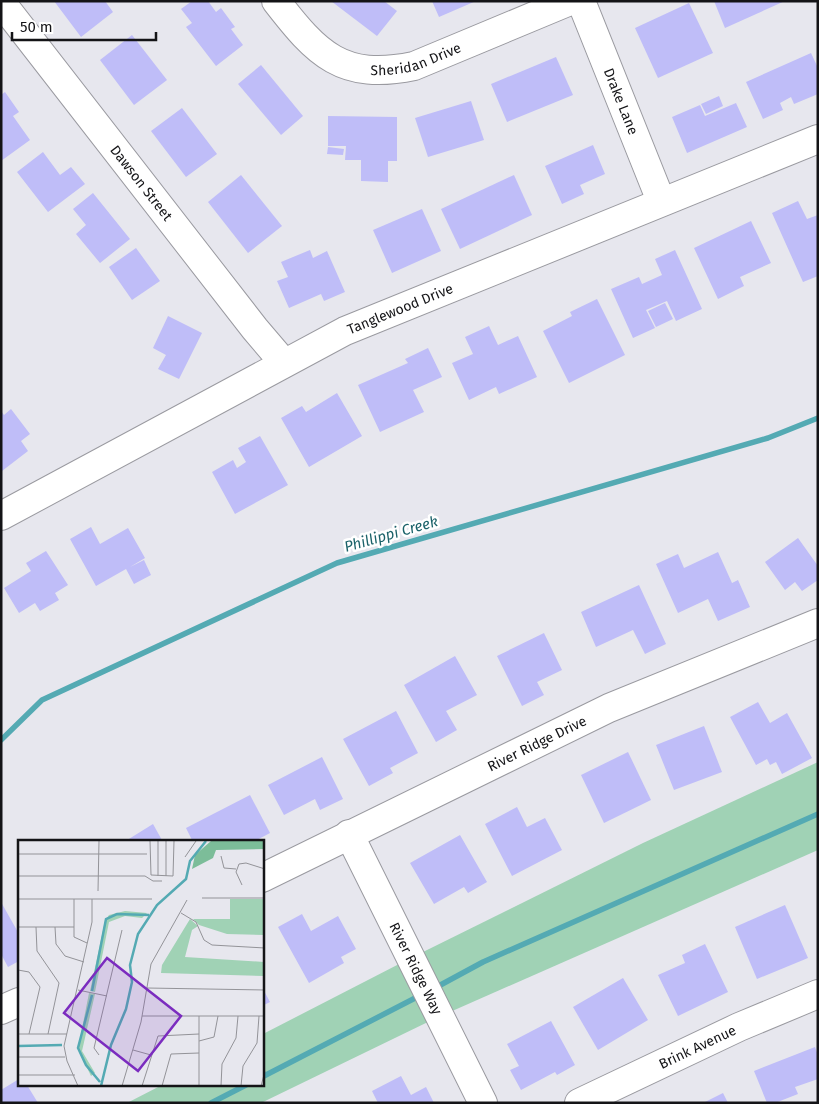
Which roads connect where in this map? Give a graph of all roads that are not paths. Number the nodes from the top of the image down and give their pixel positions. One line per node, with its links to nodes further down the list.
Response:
1 (276, 1): 2 (street, Sheridan Drive)
2 (570, 1)
3 (581, 1): 6 (street, Drake Lane)
4 (1, 2): 7 (street, Dawson Street)
5 (818, 139): 6 (street, Tanglewood Drive)
6 (661, 201): 7 (street, Tanglewood Drive)
7 (284, 363): 8 (street, Tanglewood Drive)
8 (1, 516)
9 (818, 623): 10 (street, River Ridge Drive)
10 (349, 834): 11 (street, River Ridge Drive); 15 (street, River Ridge Way)
11 (264, 877)
12 (818, 994): 16 (street, Brink Avenue)
13 (18, 1002): 14 (street)
14 (1, 1010)
15 (483, 1103)
16 (579, 1103)

